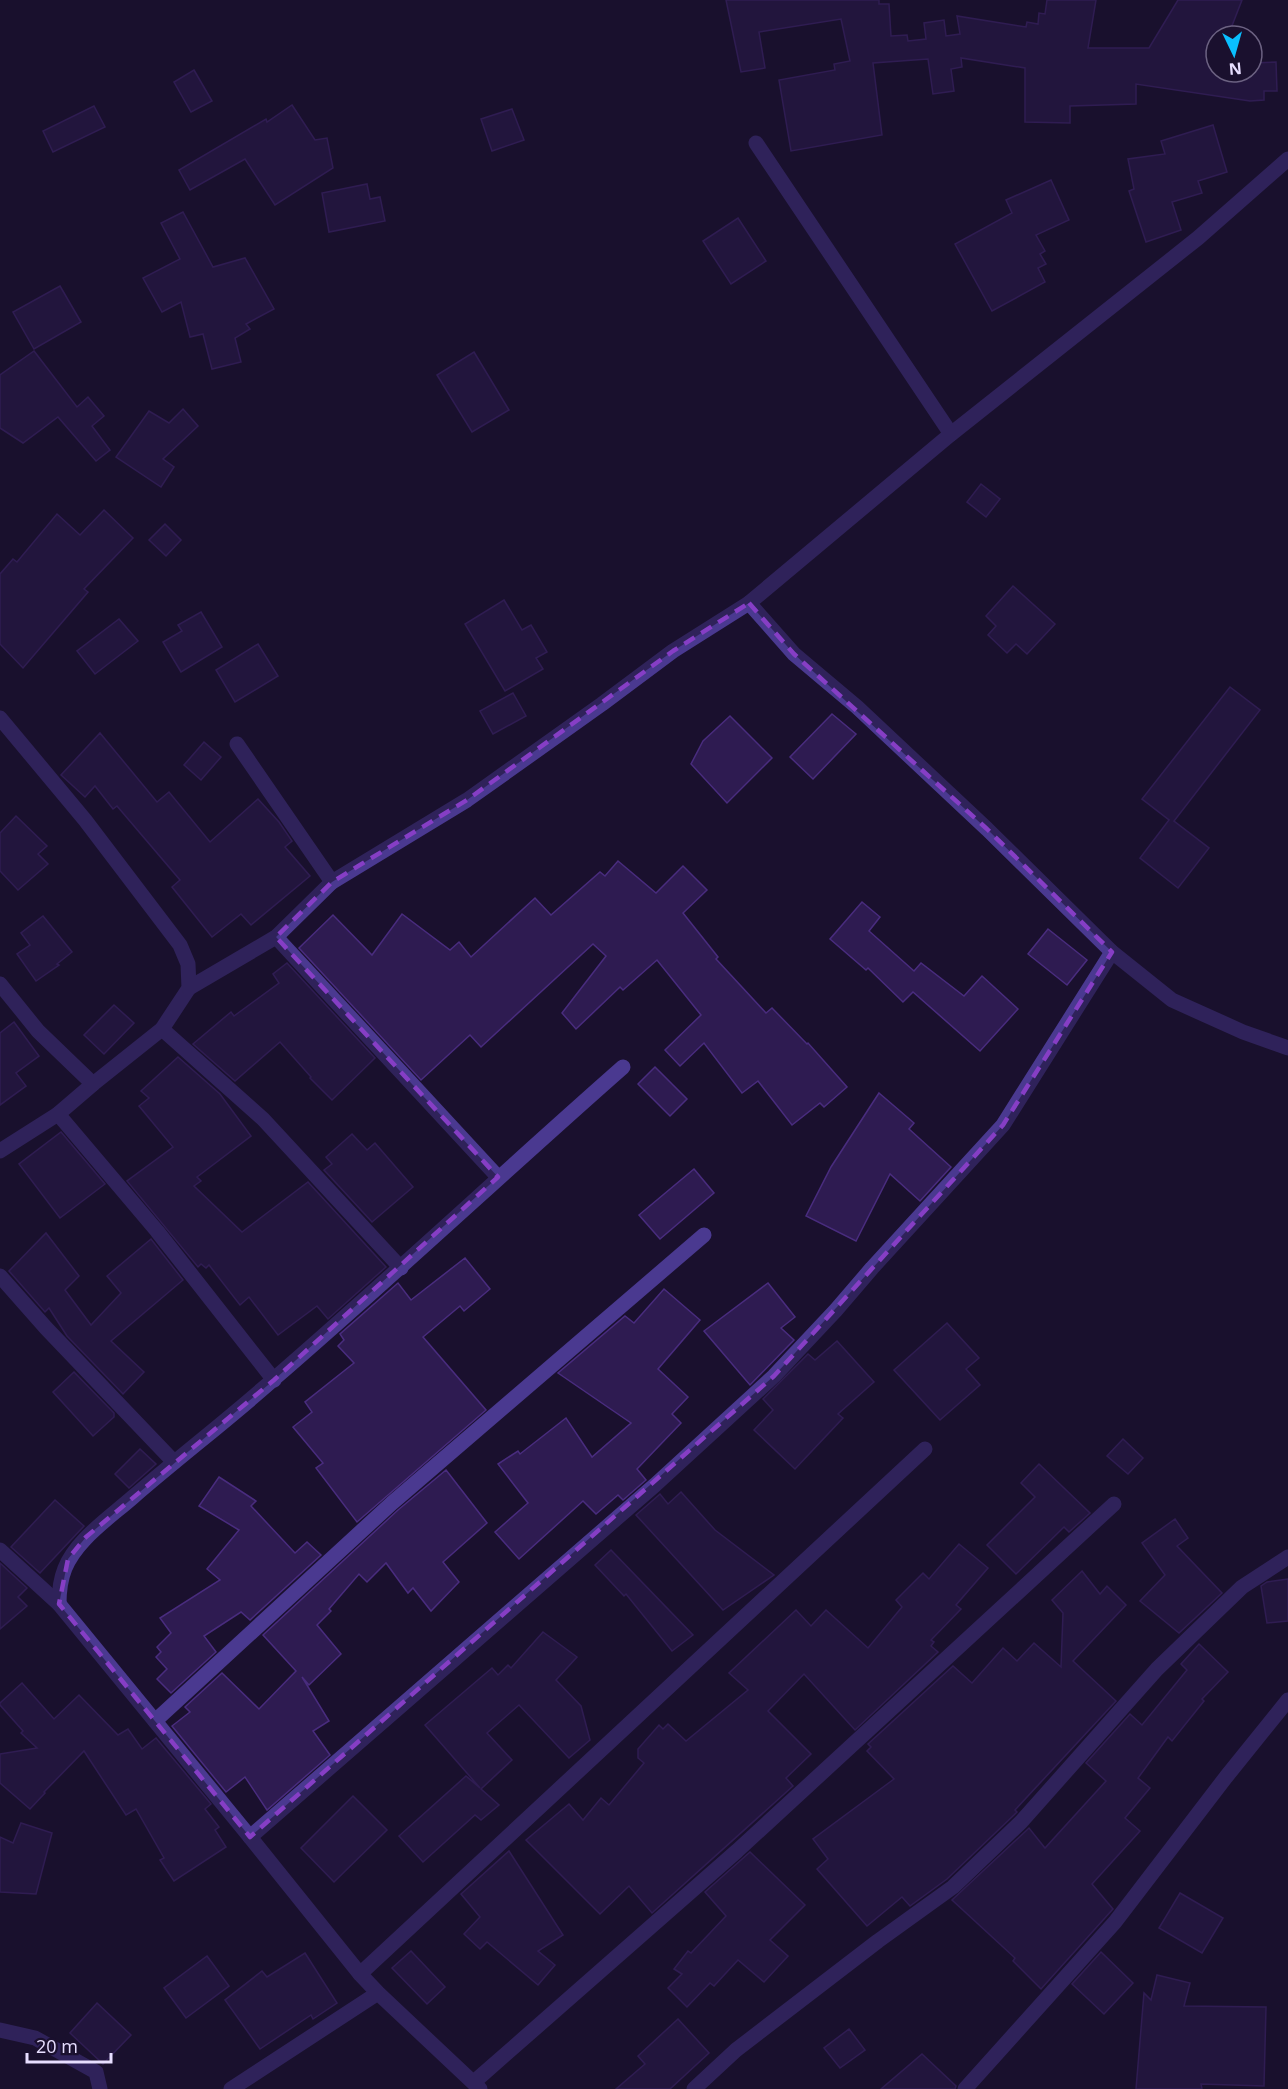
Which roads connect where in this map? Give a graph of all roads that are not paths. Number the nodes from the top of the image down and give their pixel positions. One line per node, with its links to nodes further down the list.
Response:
1 (756, 143): 3 (street)
2 (1288, 159): 3 (street)
3 (951, 434): 4 (street)
4 (749, 603): 7 (street); 9 (street)
5 (0, 718): 11 (street)
6 (237, 744): 7 (street)
7 (332, 882): 8 (street)
8 (276, 937): 11 (street); 18 (street)
9 (1112, 952): 13 (street); 31 (street)
10 (0, 984): 15 (street)
11 (189, 988): 12 (street)
12 (162, 1029): 15 (street); 20 (street)
13 (1288, 1048)
14 (623, 1067): 18 (street)
15 (93, 1084): 16 (street)
16 (58, 1114): 17 (street); 22 (street)
17 (0, 1151)
18 (498, 1177): 20 (street)
19 (704, 1235): 30 (street)
20 (401, 1268): 22 (street)
21 (0, 1276): 24 (street)
22 (274, 1380): 24 (street)
23 (925, 1449): 32 (street)
24 (174, 1462): 28 (street)
25 (1114, 1504): 35 (street)
26 (0, 1550): 28 (street)
27 (1288, 1557): 38 (street)
28 (59, 1604): 30 (street)
29 (1288, 1700): 39 (street)
30 (155, 1721): 31 (street)
31 (250, 1837): 32 (street)
32 (360, 1974): 33 (street)
33 (378, 1993): 35 (street); 37 (street)
34 (0, 2030): 36 (street)
35 (477, 2086)
36 (100, 2089)
37 (231, 2089)
38 (694, 2089)
39 (965, 2089)

